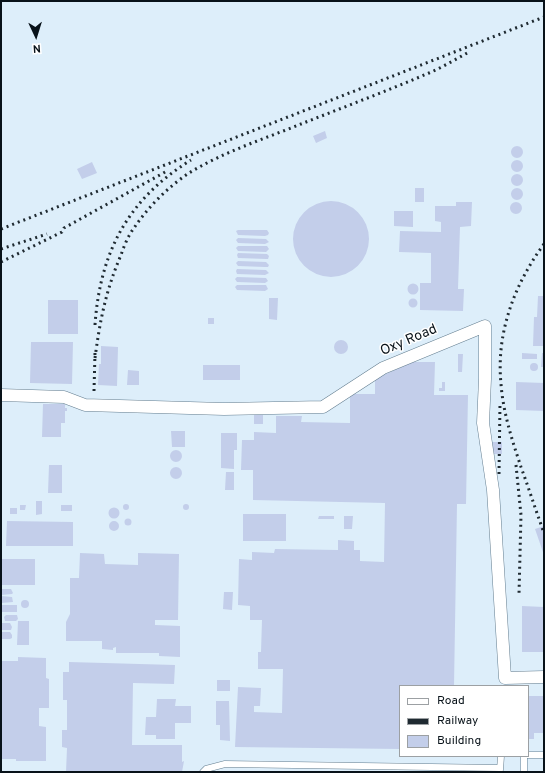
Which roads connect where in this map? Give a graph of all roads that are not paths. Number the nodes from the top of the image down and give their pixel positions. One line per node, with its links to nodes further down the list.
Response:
1 (1, 395): 3 (street, Oxy Road)
2 (544, 677): 3 (street, Oxy Road)
3 (505, 682)
4 (529, 755): 5 (lane)
5 (544, 755)
6 (501, 757): 8 (lane)
7 (524, 757): 10 (lane)
8 (500, 770): 9 (lane)
9 (203, 772)
10 (524, 772)

